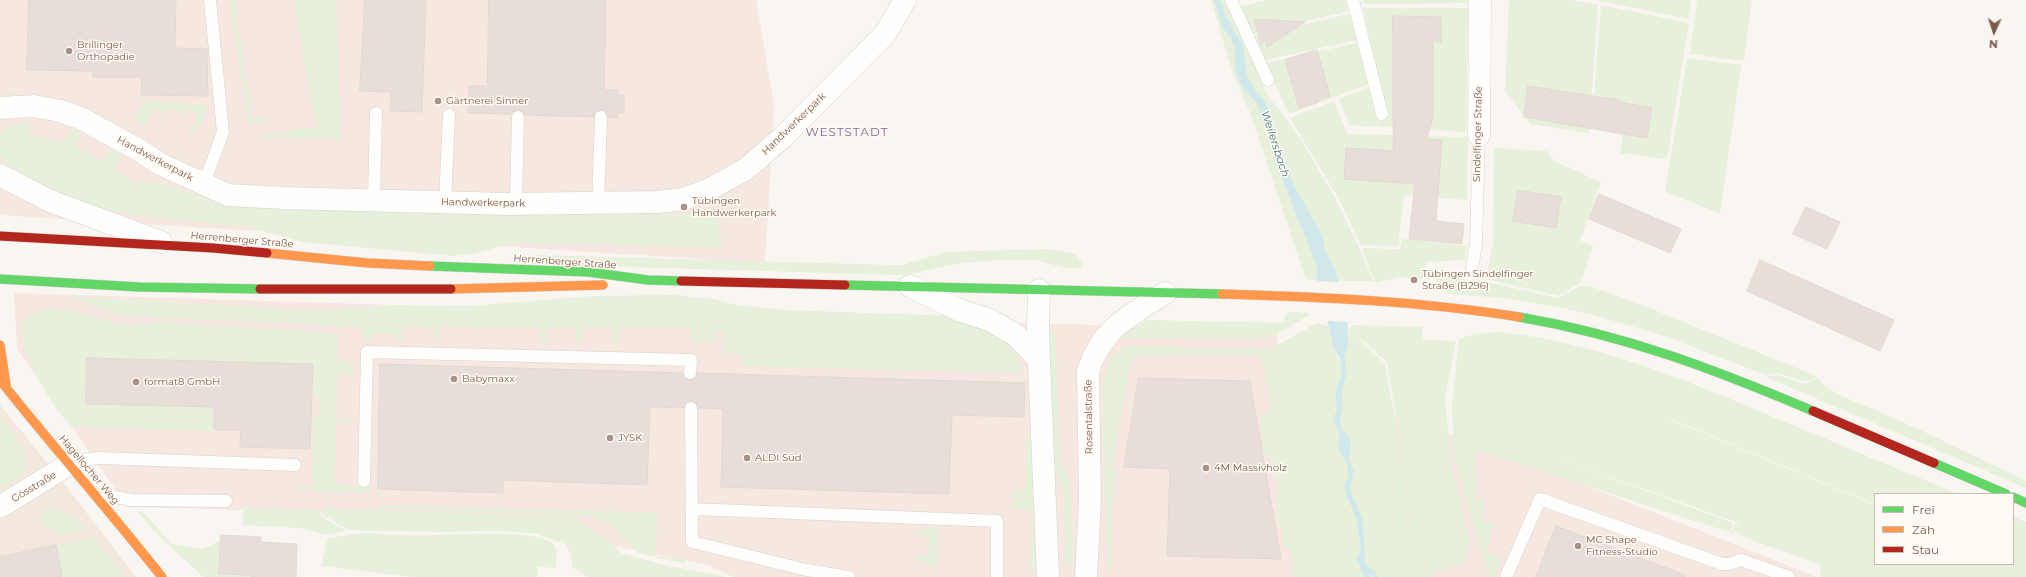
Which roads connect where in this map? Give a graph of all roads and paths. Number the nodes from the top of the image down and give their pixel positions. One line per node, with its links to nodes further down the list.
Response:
1 (210, 0): 15 (lane)
2 (905, 0): 18 (street, Handwerkerpark)
3 (1231, 0): 6 (lane)
4 (1353, 0): 9 (lane)
5 (1480, 0): 13 (street, Sindelfinger Straße)
6 (1268, 80)
7 (0, 108): 15 (street, Handwerkerpark)
8 (376, 113): 16 (lane)
9 (1382, 114)
10 (449, 115): 17 (lane)
11 (518, 116): 19 (lane)
12 (601, 117): 18 (lane)
13 (1479, 135): 22 (lane, Sindelfinger Straße)
14 (0, 175): 21 (street)
15 (204, 184): 16 (street, Handwerkerpark)
16 (374, 200): 17 (street, Handwerkerpark)
17 (445, 202): 19 (street, Handwerkerpark)
18 (598, 203): 19 (street, Handwerkerpark)
19 (516, 204)
20 (0, 236): 21 (main road, Herrenberger Straße)
21 (170, 245): 24 (main road, Herrenberger Straße)
22 (1472, 268)
23 (0, 279): 24 (main road, Herrenberger Straße)
24 (648, 280): 25 (main road)
25 (910, 286): 26 (main road); 29 (street)
26 (1039, 290): 27 (main road); 29 (street)
27 (1165, 292): 36 (main road); 49 (street, Rosentalstraße)
28 (0, 344): 31 (main road, Hagellocher Weg)
29 (1039, 360): 48 (street)
30 (690, 373): 35 (lane)
31 (3, 383): 33 (main road, Hagellocher Weg)
32 (691, 408): 42 (lane)
33 (68, 465): 34 (lane); 38 (main road, Hagellocher Weg); 41 (street, Gösstraße)
34 (295, 465)
35 (364, 481)
36 (2004, 493)
37 (2014, 497): 40 (main road)
38 (100, 499): 39 (lane); 43 (main road, Hagellocher Weg)
39 (226, 501)
40 (2026, 503)
41 (0, 507)
42 (691, 509): 46 (lane); 47 (lane)
43 (156, 569): 44 (main road, Hagellocher Weg); 45 (main road, Hagellocher Weg)
44 (162, 577)
45 (168, 577)
46 (849, 577)
47 (997, 577)
48 (1048, 577)
49 (1086, 577)
50 (1506, 577): 51 (lane)
51 (1788, 577)

